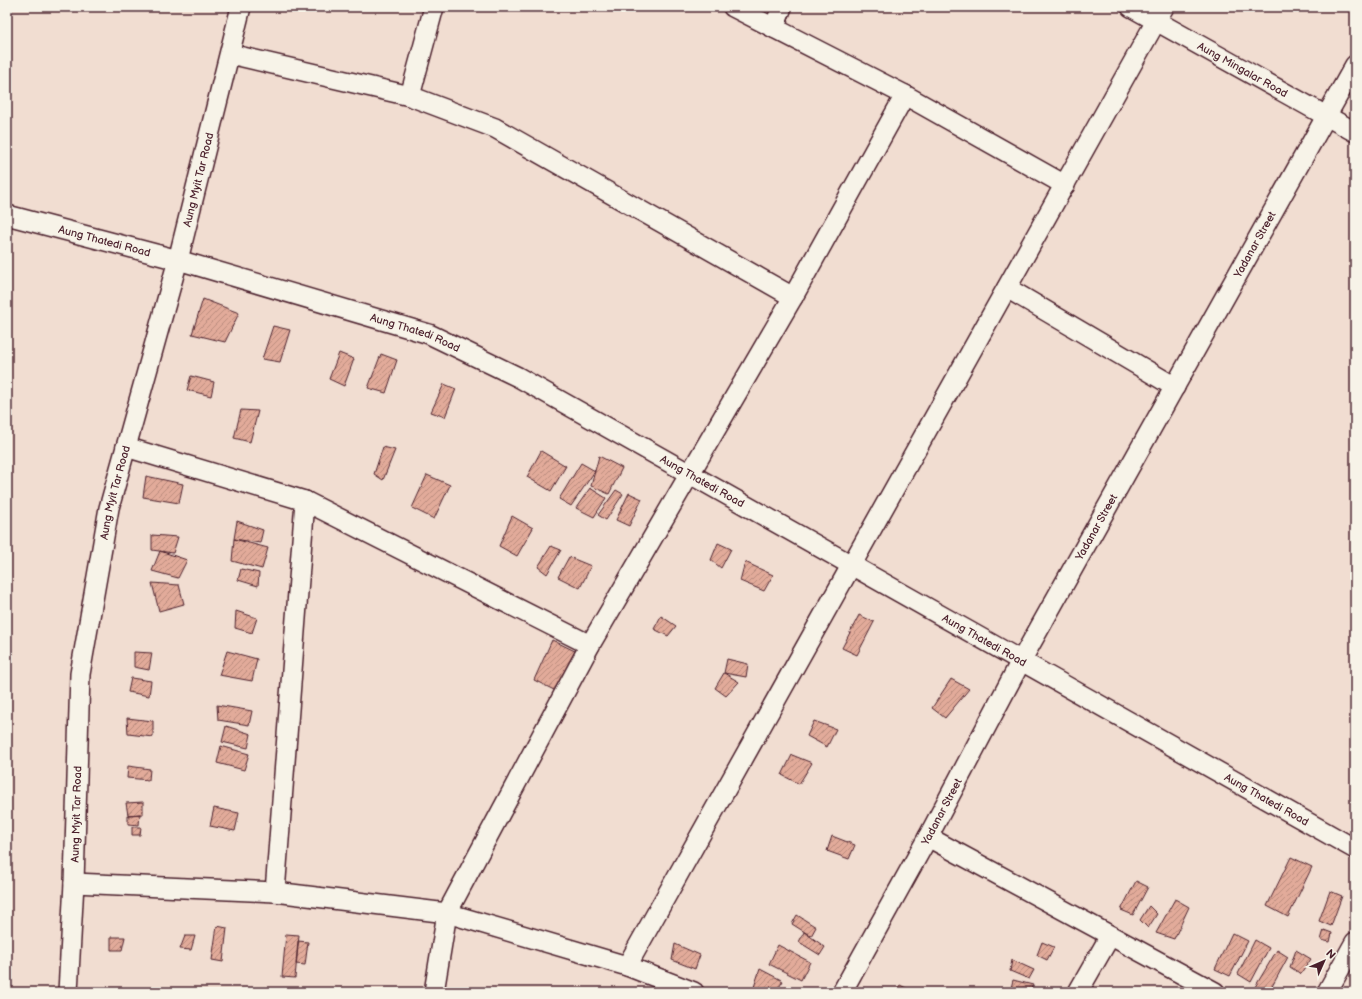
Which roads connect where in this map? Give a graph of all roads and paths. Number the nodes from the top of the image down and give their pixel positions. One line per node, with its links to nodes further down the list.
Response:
1 (241, 7): 8 (street, Aung Myit Tar Road)
2 (434, 7): 11 (street)
3 (733, 7): 7 (street)
4 (782, 7): 7 (street)
5 (1131, 7): 6 (street, Aung Mingalar Road)
6 (1160, 14): 12 (street, Aung Mingalar Road); 14 (street)
7 (774, 28): 10 (street)
8 (230, 54): 11 (street); 16 (street, Aung Myit Tar Road)
9 (1355, 65): 12 (street, Yadanar Street)
10 (905, 95): 14 (street); 18 (street)
11 (410, 96): 18 (street)
12 (1327, 116): 13 (street, Aung Mingalar Road); 19 (street, Yadanar Street)
13 (1355, 132)
14 (1065, 185): 17 (street)
15 (7, 215): 16 (street, Aung Thatedi Road)
16 (178, 260): 20 (street, Aung Myit Tar Road); 21 (street, Aung Thatedi Road)
17 (1007, 288): 19 (street); 23 (street)
18 (793, 297): 21 (street)
19 (1175, 387): 25 (street, Yadanar Street)
20 (126, 447): 22 (street); 28 (street, Aung Myit Tar Road)
21 (690, 474): 23 (street, Aung Thatedi Road); 24 (street)
22 (304, 501): 24 (street); 29 (street)
23 (852, 565): 25 (street, Aung Thatedi Road); 33 (street)
24 (590, 645): 30 (street)
25 (1021, 661): 26 (street, Yadanar Street); 27 (street, Aung Thatedi Road)
26 (928, 838): 31 (street); 37 (street, Yadanar Street)
27 (1355, 849)
28 (74, 883): 29 (street); 34 (street, Aung Myit Tar Road)
29 (275, 892): 30 (street)
30 (447, 913): 33 (street); 35 (street)
31 (1110, 936): 38 (street); 39 (street)
32 (1355, 942): 40 (street)
33 (627, 966): 36 (street)
34 (68, 992)
35 (434, 992)
36 (694, 992)
37 (842, 992)
38 (1078, 992)
39 (1215, 992)
40 (1327, 992)

